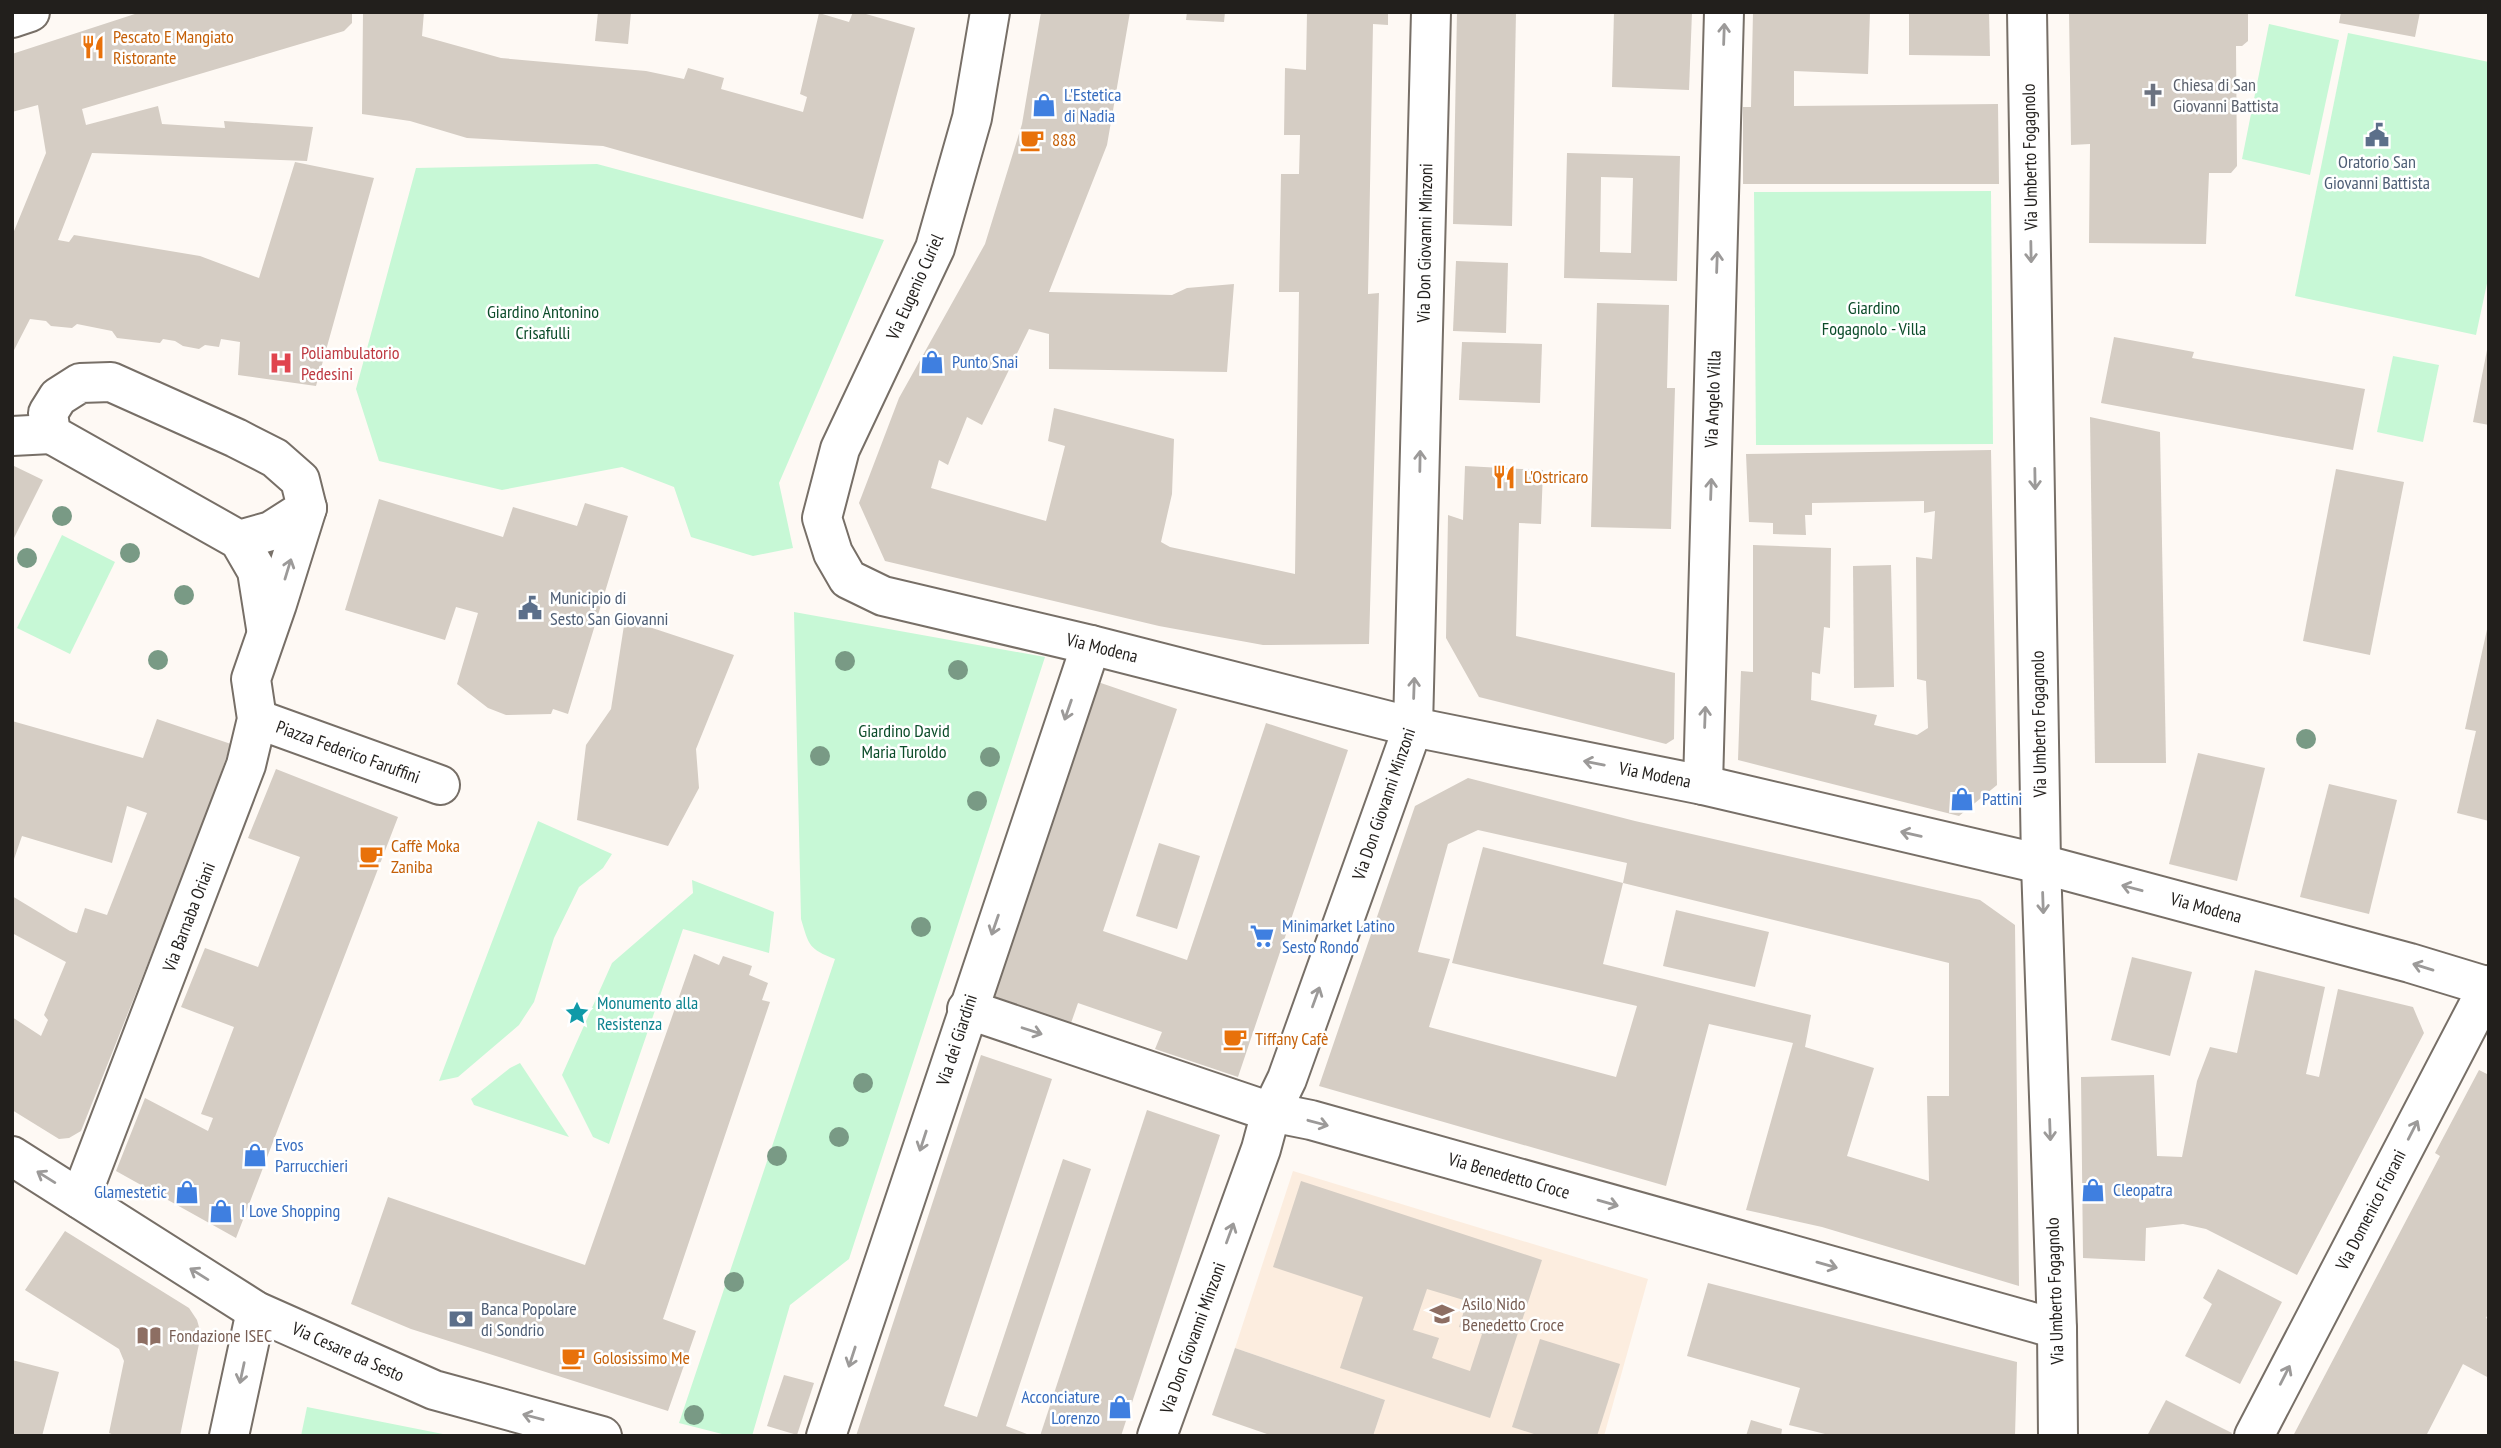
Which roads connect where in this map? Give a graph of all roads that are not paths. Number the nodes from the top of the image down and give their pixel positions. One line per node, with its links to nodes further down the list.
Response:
1 (30, 12): 6 (street)
2 (990, 12): 11 (street, Via Eugenio Curiel)
3 (1431, 12): 15 (street, Via Don Giovanni Minzoni, one-way to 3)
4 (1724, 12): 17 (street, Via Angelo Villa, one-way to 4)
5 (2027, 12): 18 (street, Via Umberto Fogagnolo, one-way to 18)
6 (12, 18)
7 (51, 434): 8 (street); 9 (street); 10 (street)
8 (12, 436)
9 (307, 508): 10 (street); 12 (street, Via Barnaba Oriani, one-way to 9)
10 (239, 540): 12 (street, Via Barnaba Oriani)
11 (833, 554): 13 (street, Via Modena)
12 (266, 630): 14 (street, Via Barnaba Oriani)
13 (1091, 645): 15 (street, Via Modena); 20 (street, Via dei Giardini, one-way to 20)
14 (257, 719): 16 (street, Piazza Federico Faruffini); 23 (street, Via Barnaba Oriani)
15 (1413, 727): 17 (street, Via Modena, one-way to 15); 21 (street, Via Don Giovanni Minzoni, one-way to 15)
16 (440, 785)
17 (1703, 785): 18 (street, Via Modena, one-way to 17)
18 (2042, 864): 19 (street, Via Modena, one-way to 18); 25 (street, Via Umberto Fogagnolo, one-way to 25)
19 (2488, 986): 31 (street, Via Domenico Fiorani, one-way to 19)
20 (967, 1009): 21 (street, Via Benedetto Croce, one-way to 21); 28 (street, Via dei Giardini, one-way to 28)
21 (1271, 1112): 25 (street, Via Benedetto Croce, one-way to 25); 29 (street, Via Don Giovanni Minzoni, one-way to 21)
22 (12, 1156): 23 (street, Via Cesare da Sesto, one-way to 22)
23 (80, 1199): 24 (street, Via Cesare da Sesto, one-way to 23)
24 (256, 1311): 26 (street, one-way to 26); 27 (street, Via Cesare da Sesto, one-way to 24)
25 (2057, 1329): 30 (street, Via Umberto Fogagnolo)
26 (229, 1436)
27 (602, 1436)
28 (826, 1436)
29 (1157, 1436)
30 (2058, 1436)
31 (2254, 1436)

